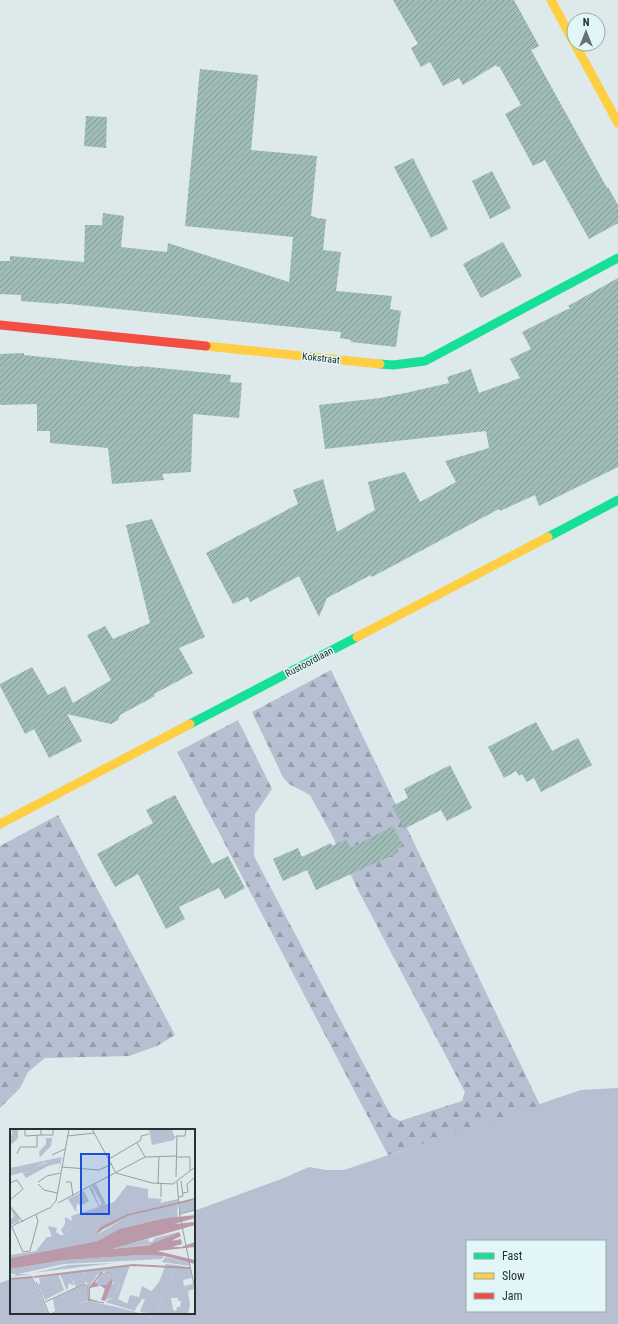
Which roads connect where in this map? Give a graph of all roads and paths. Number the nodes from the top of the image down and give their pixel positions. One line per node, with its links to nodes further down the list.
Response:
1 (551, 0): 2 (street)
2 (566, 29)
3 (578, 52): 4 (street)
4 (618, 123)
5 (618, 258): 6 (street, Kokstraat)
6 (0, 324)
7 (618, 500): 8 (street, Rustoordlaan)
8 (0, 824)

